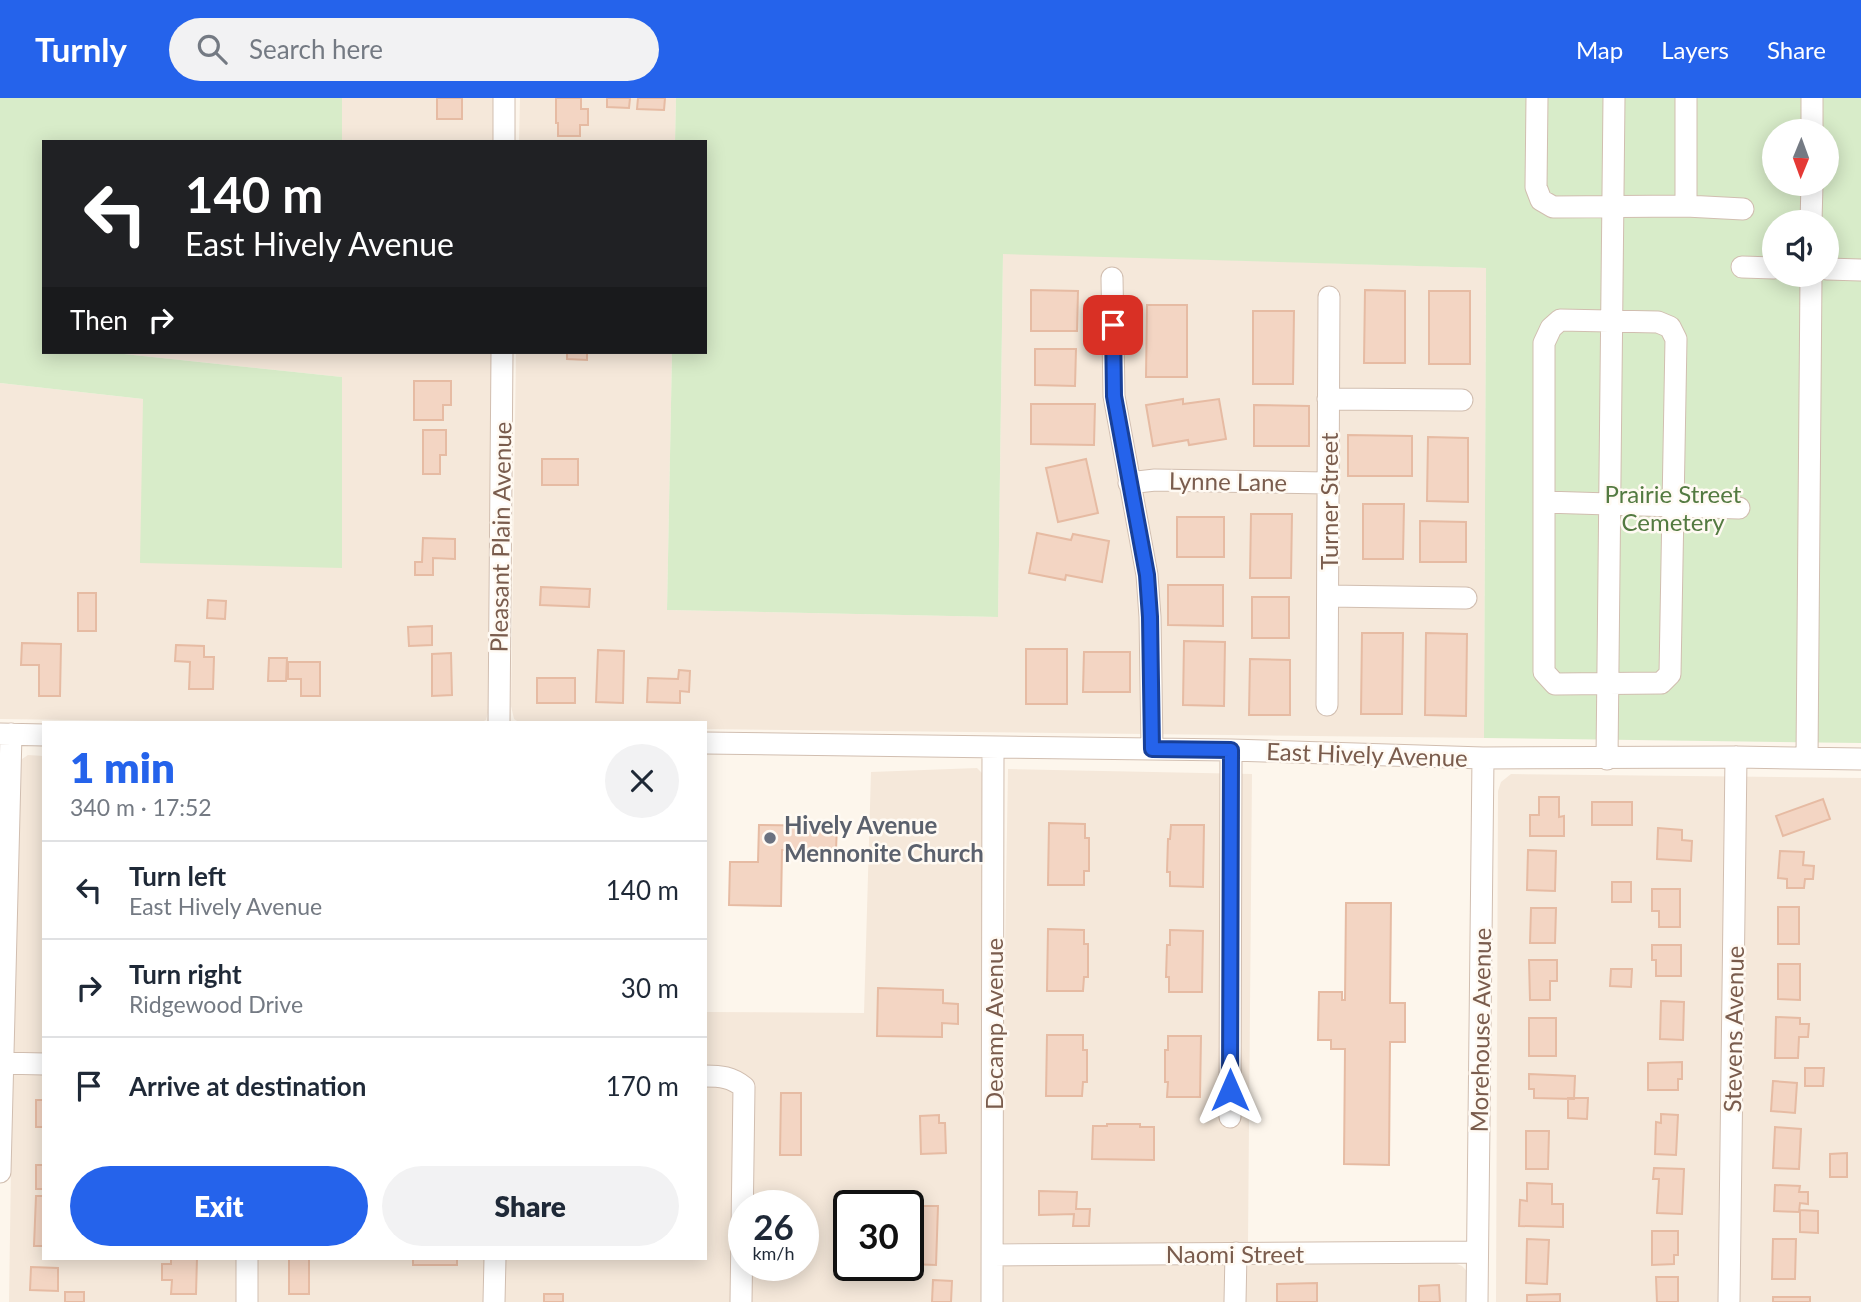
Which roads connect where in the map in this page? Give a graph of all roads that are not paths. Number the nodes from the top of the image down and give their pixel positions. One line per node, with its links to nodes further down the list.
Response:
1 (505, 98): 7 (street)
2 (1537, 98): 8 (street)
3 (1614, 98): 8 (street)
4 (1686, 98): 9 (street)
5 (1812, 98): 6 (street)
6 (1812, 119)
7 (504, 140)
8 (1613, 205): 9 (street); 18 (street)
9 (1686, 206): 10 (street)
10 (1743, 209)
11 (1742, 267): 12 (street)
12 (1762, 268)
13 (1839, 269): 14 (street)
14 (1861, 270)
15 (1112, 278): 22 (street)
16 (1811, 287): 41 (street)
17 (1329, 297): 20 (street, Turner Street)
18 (1610, 321): 24 (street); 25 (street); 26 (street)
19 (502, 354): 32 (street, Pleasant Plain Avenue)
20 (1328, 400): 21 (street); 23 (street, Turner Street)
21 (1462, 400)
22 (1129, 483): 23 (street, Lynne Lane); 37 (street)
23 (1326, 483): 28 (street, Turner Street)
24 (1544, 502): 25 (street); 30 (street)
25 (1610, 503): 26 (street); 30 (street)
26 (1672, 505): 27 (street); 30 (street)
27 (1739, 508)
28 (1328, 596): 29 (street); 31 (street, Turner Street)
29 (1466, 598)
30 (1608, 682): 42 (street)
31 (1327, 705)
32 (499, 721)
33 (6, 734): 34 (street); 44 (street)
34 (42, 735)
35 (707, 743): 36 (street, East Hively Avenue)
36 (993, 747): 37 (street, East Hively Avenue); 51 (street, Decamp Avenue)
37 (1152, 749): 38 (street, East Hively Avenue)
38 (1231, 750): 40 (street, East Hively Avenue); 47 (street)
39 (1736, 757): 41 (street, East Hively Avenue); 42 (street, East Hively Avenue); 60 (street, Stevens Avenue)
40 (1483, 758): 42 (street, East Hively Avenue); 49 (street, Morehouse Avenue)
41 (1807, 758): 43 (street, East Hively Avenue)
42 (1607, 759)
43 (1861, 760)
44 (1, 1063): 45 (street); 48 (street)
45 (42, 1064)
46 (707, 1076): 56 (street)
47 (1230, 1117)
48 (0, 1172)
49 (1477, 1252): 50 (street, Naomi Street); 59 (street, Morehouse Avenue)
50 (1236, 1253): 51 (street, Naomi Street); 58 (street)
51 (993, 1255): 57 (street, Decamp Avenue)
52 (247, 1260): 54 (street)
53 (495, 1260): 55 (street)
54 (247, 1302)
55 (494, 1302)
56 (741, 1302)
57 (992, 1302)
58 (1235, 1302)
59 (1477, 1302)
60 (1729, 1302)

